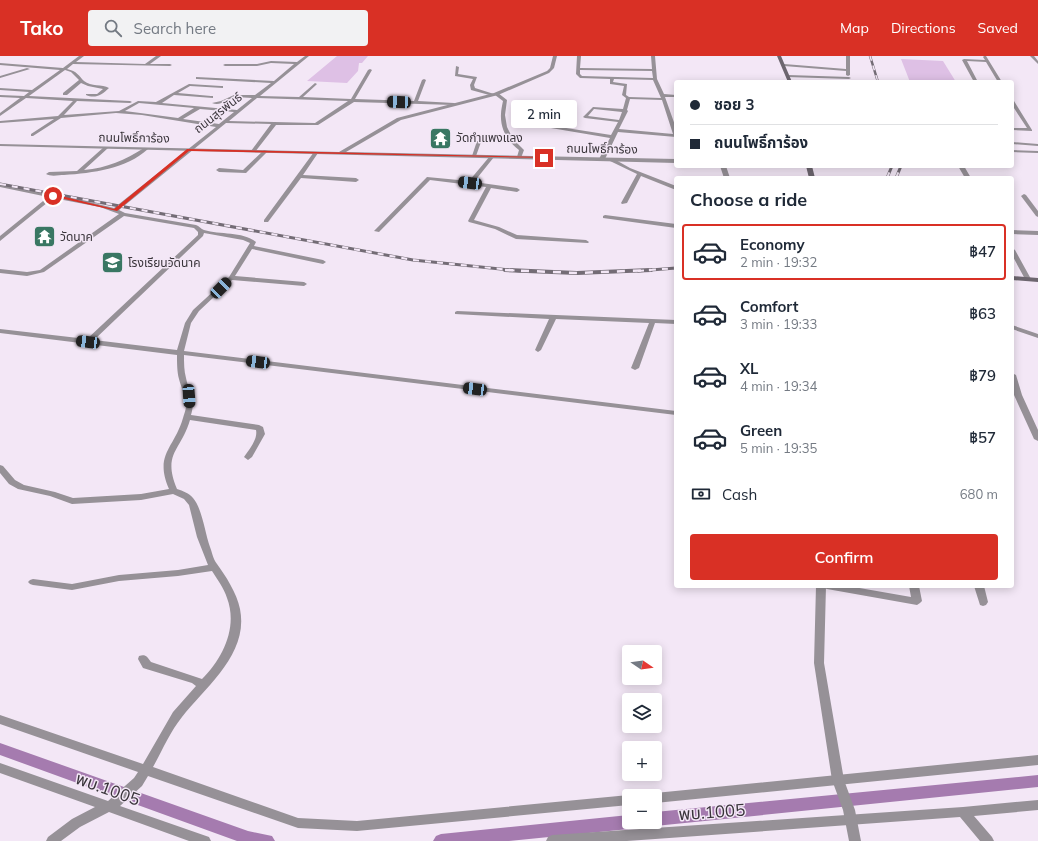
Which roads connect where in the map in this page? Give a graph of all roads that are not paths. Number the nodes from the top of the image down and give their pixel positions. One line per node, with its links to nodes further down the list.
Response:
1 (82, 56): 12 (street)
2 (158, 56): 16 (street)
3 (307, 56): 13 (street, ถนนสุรพันธ์)
4 (555, 56): 44 (street)
5 (579, 56): 23 (street)
6 (653, 56): 25 (street)
7 (779, 56): 19 (main road)
8 (848, 56): 26 (street)
9 (984, 56): 11 (street)
10 (1032, 56): 14 (street)
11 (988, 61): 35 (street); 36 (street)
12 (73, 63): 16 (street); 22 (street)
13 (299, 63): 18 (street); 38 (street, ถนนสุรพันธ์)
14 (1038, 63)
15 (0, 64): 20 (street)
16 (146, 65): 17 (street)
17 (170, 65)
18 (225, 65)
19 (784, 66): 26 (street); 27 (main road)
20 (33, 67): 22 (street); 28 (street)
21 (457, 67): 44 (street)
22 (64, 69): 37 (street); 42 (street)
23 (580, 69): 25 (street); 30 (street)
24 (370, 70): 54 (street)
25 (654, 70): 31 (street)
26 (847, 70): 34 (street)
27 (788, 76): 33 (main road); 34 (street)
28 (0, 77)
29 (197, 78): 38 (street)
30 (612, 78): 31 (street); 51 (street)
31 (655, 79): 49 (street)
32 (424, 80): 58 (street)
33 (789, 80)
34 (849, 80)
35 (975, 80)
36 (999, 80)
37 (81, 81): 37 (street)
38 (274, 82): 50 (street, ถนนสุรพันธ์)
39 (315, 84): 53 (street)
40 (221, 87): 43 (street)
41 (0, 89): 42 (street)
42 (33, 91): 47 (street)
43 (174, 94): 48 (street); 56 (street)
44 (494, 95): 59 (street); 95 (street)
45 (0, 96): 47 (street)
46 (674, 96): 49 (street)
47 (23, 97): 52 (street); 65 (street)
48 (211, 97)
49 (662, 97): 51 (street); 76 (street)
50 (255, 98): 53 (street); 57 (street); 62 (street, ถนนสุรพันธ์)
51 (628, 98): 63 (street)
52 (76, 99): 55 (street); 66 (street)
53 (299, 99): 54 (street)
54 (352, 101): 58 (street); 71 (street)
55 (130, 102)
56 (158, 103): 61 (street); 64 (street)
57 (214, 103)
58 (415, 103): 59 (street)
59 (454, 104): 92 (street)
60 (1014, 104): 74 (street)
61 (200, 107): 62 (street); 67 (street)
62 (239, 111): 70 (street, ถนนสุรพันธ์)
63 (626, 111): 68 (street); 68 (street)
64 (119, 113): 66 (street); 67 (street)
65 (0, 115)
66 (59, 117): 69 (street); 77 (street)
67 (178, 120): 72 (street)
68 (620, 121): 75 (street)
69 (0, 122)
70 (225, 122): 71 (street); 72 (street, ถนนสุรพันธ์)
71 (275, 123): 88 (street)
72 (220, 126): 86 (street, ถนนสุรพันธ์)
73 (547, 126): 79 (street)
74 (1014, 129)
75 (616, 130): 78 (street); 79 (street)
76 (674, 130)
77 (33, 135)
78 (674, 136)
79 (612, 137): 96 (street)
80 (479, 142): 93 (street)
81 (1014, 143): 83 (street)
82 (0, 145): 84 (street, ถนนโพธิ์การ้อง)
83 (1038, 145)
84 (106, 148): 85 (street, ถนนโพธิ์การ้อง); 100 (street)
85 (146, 149): 86 (street, ถนนโพธิ์การ้อง); 100 (street)
86 (188, 150): 88 (street, ถนนโพธิ์การ้อง); 113 (street, ถนนสุรพันธ์)
87 (1014, 150): 90 (street)
88 (253, 151): 89 (street, ถนนโพธิ์การ้อง)
89 (266, 151): 91 (street, ถนนโพธิ์การ้อง); 99 (street)
90 (1038, 152)
91 (316, 153): 92 (street, ถนนโพธิ์การ้อง); 103 (street)
92 (340, 154): 93 (street, ถนนโพธิ์การ้อง)
93 (474, 156): 94 (street, ถนนโพธิ์การ้อง)
94 (492, 157): 95 (street, ถนนโพธิ์การ้อง); 105 (street)
95 (518, 157): 96 (street, ถนนโพธิ์การ้อง)
96 (602, 159): 97 (street, ถนนโพธิ์การ้อง)
97 (612, 160): 98 (street, ถนนโพธิ์การ้อง); 102 (street)
98 (674, 161)
99 (219, 170)
100 (79, 172): 101 (street)
101 (50, 174)
102 (640, 174): 108 (street); 112 (street)
103 (300, 176): 104 (street); 117 (street)
104 (356, 180)
105 (470, 183): 107 (street); 121 (street)
106 (0, 185): 110 (street)
107 (489, 186): 109 (street); 126 (street)
108 (674, 187)
109 (517, 190)
110 (53, 196): 113 (street); 123 (street)
111 (1024, 196): 115 (street)
112 (624, 203)
113 (115, 210): 114 (street)
114 (123, 214): 120 (street); 130 (street)
115 (1038, 215)
116 (605, 217): 118 (street)
117 (266, 222)
118 (674, 226)
119 (0, 230): 123 (street)
120 (201, 231): 127 (street); 143 (street)
121 (377, 231)
122 (1014, 232): 124 (street)
123 (6, 233): 125 (street)
124 (1038, 233)
125 (0, 238)
126 (586, 242)
127 (250, 247): 129 (street); 131 (street)
128 (1014, 254): 133 (street)
129 (323, 262)
130 (0, 271)
131 (231, 278): 135 (street); 145 (street)
132 (1014, 278): 133 (main road)
133 (1028, 279): 134 (main road)
134 (1038, 280)
135 (304, 284)
136 (457, 314): 137 (street)
137 (553, 318): 139 (street); 144 (street)
138 (674, 322): 139 (street)
139 (652, 323): 146 (street)
140 (1014, 328): 142 (street)
141 (0, 331): 143 (street)
142 (1038, 336)
143 (88, 342): 145 (street)
144 (538, 350)
145 (180, 353): 148 (street); 149 (street)
146 (635, 368)
147 (1014, 382): 150 (street)
148 (674, 413)
149 (187, 417): 151 (street); 153 (street)
150 (1038, 439)
151 (248, 458)
152 (0, 468): 153 (street)
153 (174, 491): 154 (street)
154 (215, 567): 155 (street); 162 (street)
155 (34, 582)
156 (821, 588): 167 (street)
157 (839, 588): 158 (street)
158 (914, 588)
159 (980, 588): 160 (street)
160 (983, 602)
161 (143, 659): 162 (street)
162 (202, 685): 166 (street)
163 (0, 719): 166 (street)
164 (1038, 760): 167 (street)
165 (0, 768): 170 (street, พบ.1005)
166 (145, 769): 169 (street); 170 (street)
167 (838, 780): 168 (street); 173 (street)
168 (662, 797)
169 (622, 801)
170 (112, 805): 174 (street); 175 (street, พบ.1005)
171 (1038, 805): 172 (street, พบ.1005)
172 (963, 812): 173 (street, พบ.1005); 178 (street)
173 (849, 814): 176 (street, พบ.1005); 177 (street)
174 (52, 841)
175 (205, 841)
176 (552, 841)
177 (855, 841)
178 (988, 841)

